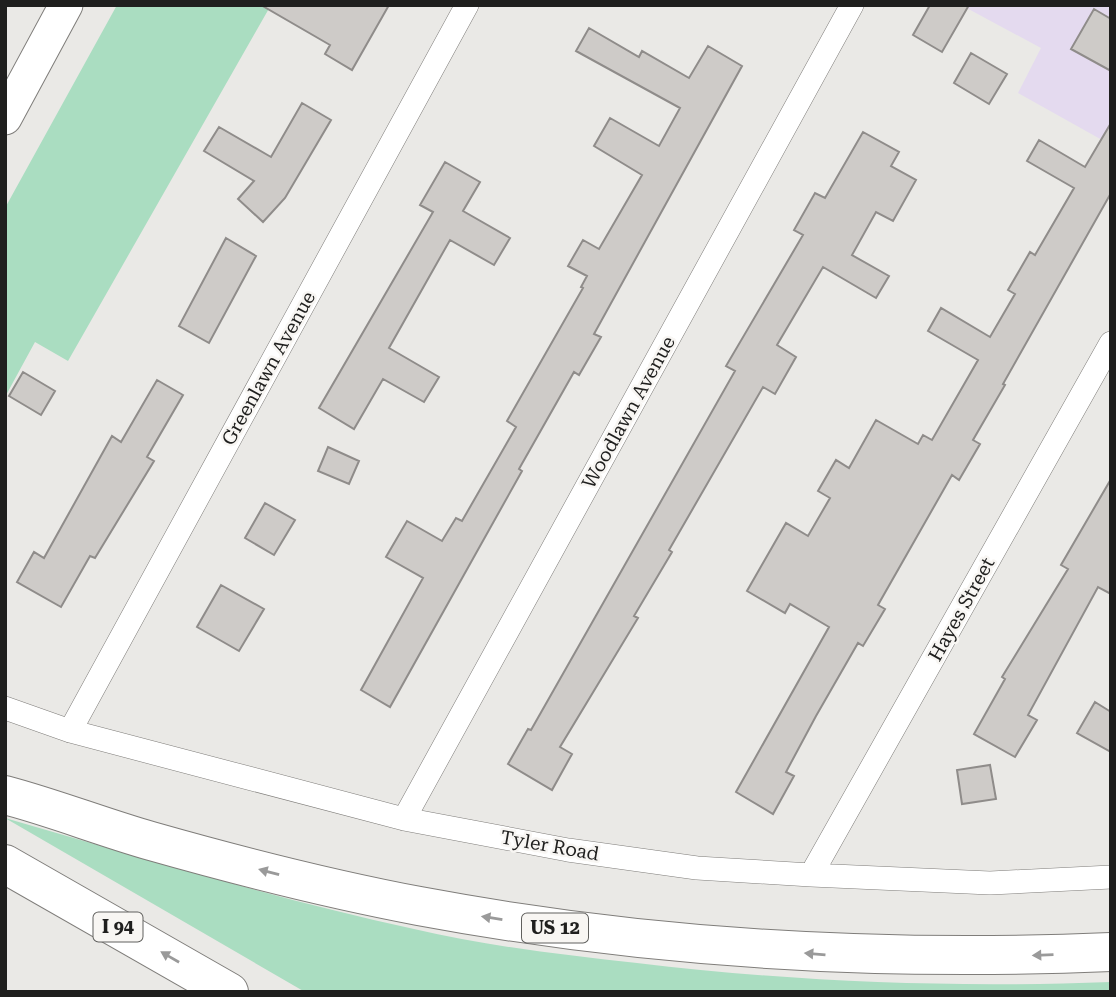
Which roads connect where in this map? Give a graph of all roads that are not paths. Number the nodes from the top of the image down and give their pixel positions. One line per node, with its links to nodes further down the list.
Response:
1 (66, 5): 4 (main road)
2 (467, 5): 7 (street, Greenlawn Avenue)
3 (852, 5): 9 (street, Woodlawn Avenue)
4 (5, 118)
5 (1111, 343): 11 (street, Hayes Street)
6 (5, 708): 7 (street, Tyler Road)
7 (70, 732): 9 (street, Tyler Road)
8 (5, 795): 13 (highway, US 12, one-way to 8)
9 (404, 818): 11 (street, Tyler Road)
10 (5, 864): 14 (highway, I 94, one-way to 10)
11 (811, 875): 12 (street, Tyler Road)
12 (1111, 877)
13 (1111, 952)
14 (229, 992)

